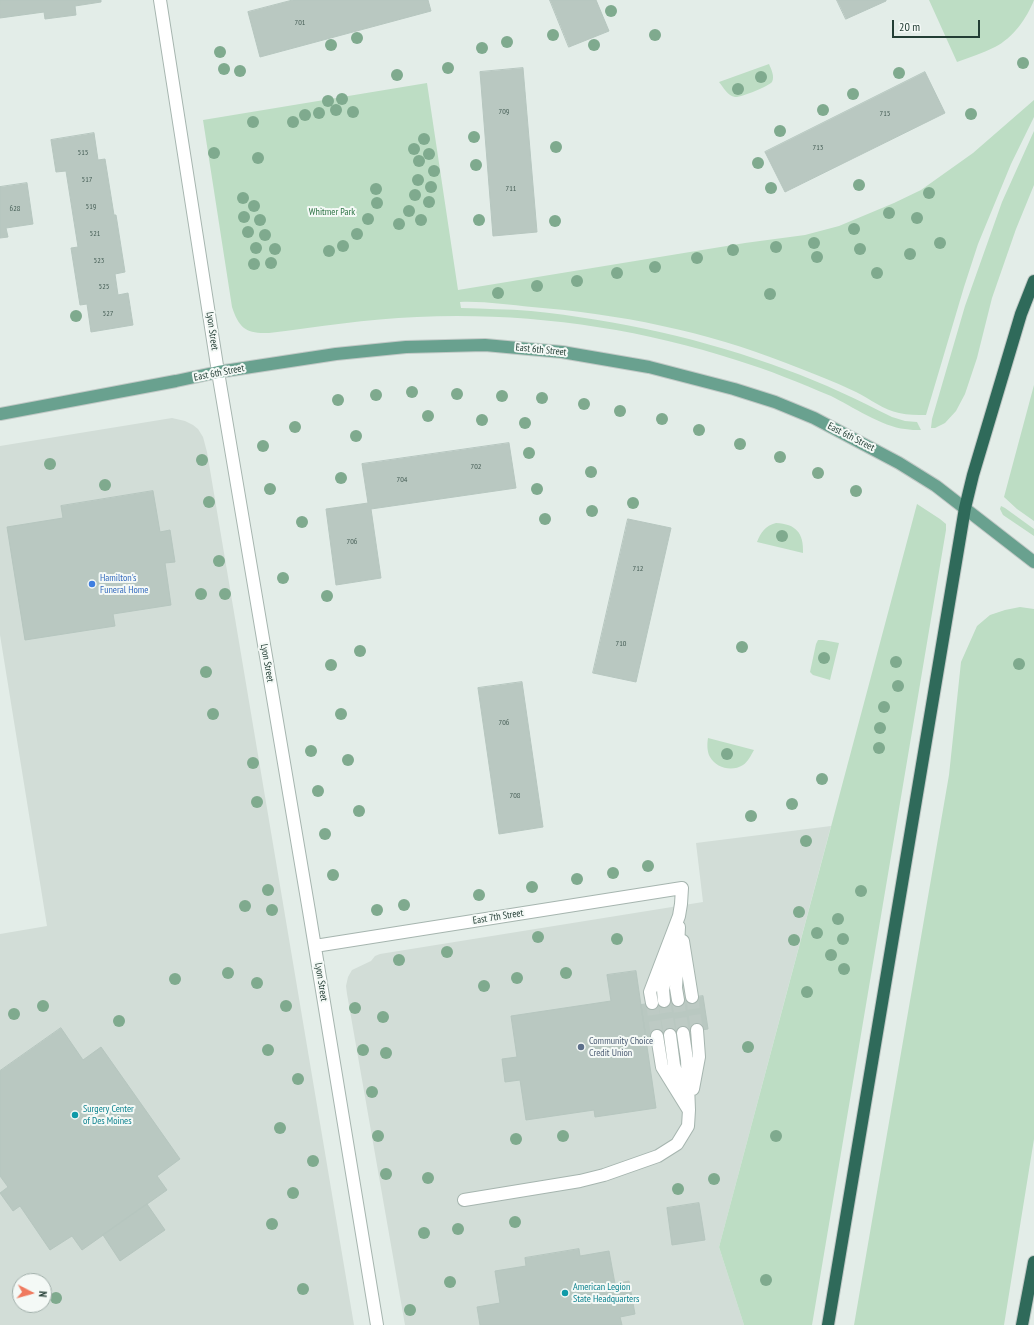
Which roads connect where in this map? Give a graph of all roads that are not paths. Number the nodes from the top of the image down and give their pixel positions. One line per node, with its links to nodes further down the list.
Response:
1 (160, 0): 3 (street, Lyon Street)
2 (1034, 281): 5 (highway)
3 (218, 372): 4 (main road, East 6th Street); 5 (main road, East 6th Street); 8 (street, Lyon Street)
4 (0, 414)
5 (965, 508): 6 (main road, East 6th Street); 21 (highway)
6 (1034, 562)
7 (679, 916): 8 (street, East 7th Street); 9 (street); 10 (street); 11 (street); 12 (street)
8 (315, 946): 20 (street, Lyon Street)
9 (692, 997)
10 (678, 1000)
11 (664, 1001)
12 (652, 1003)
13 (697, 1030): 17 (street)
14 (683, 1033): 17 (street)
15 (670, 1035): 17 (street)
16 (657, 1036): 17 (street)
17 (689, 1110): 18 (street)
18 (464, 1200)
19 (1034, 1262): 22 (highway)
20 (377, 1325)
21 (828, 1325)
22 (1022, 1325)

